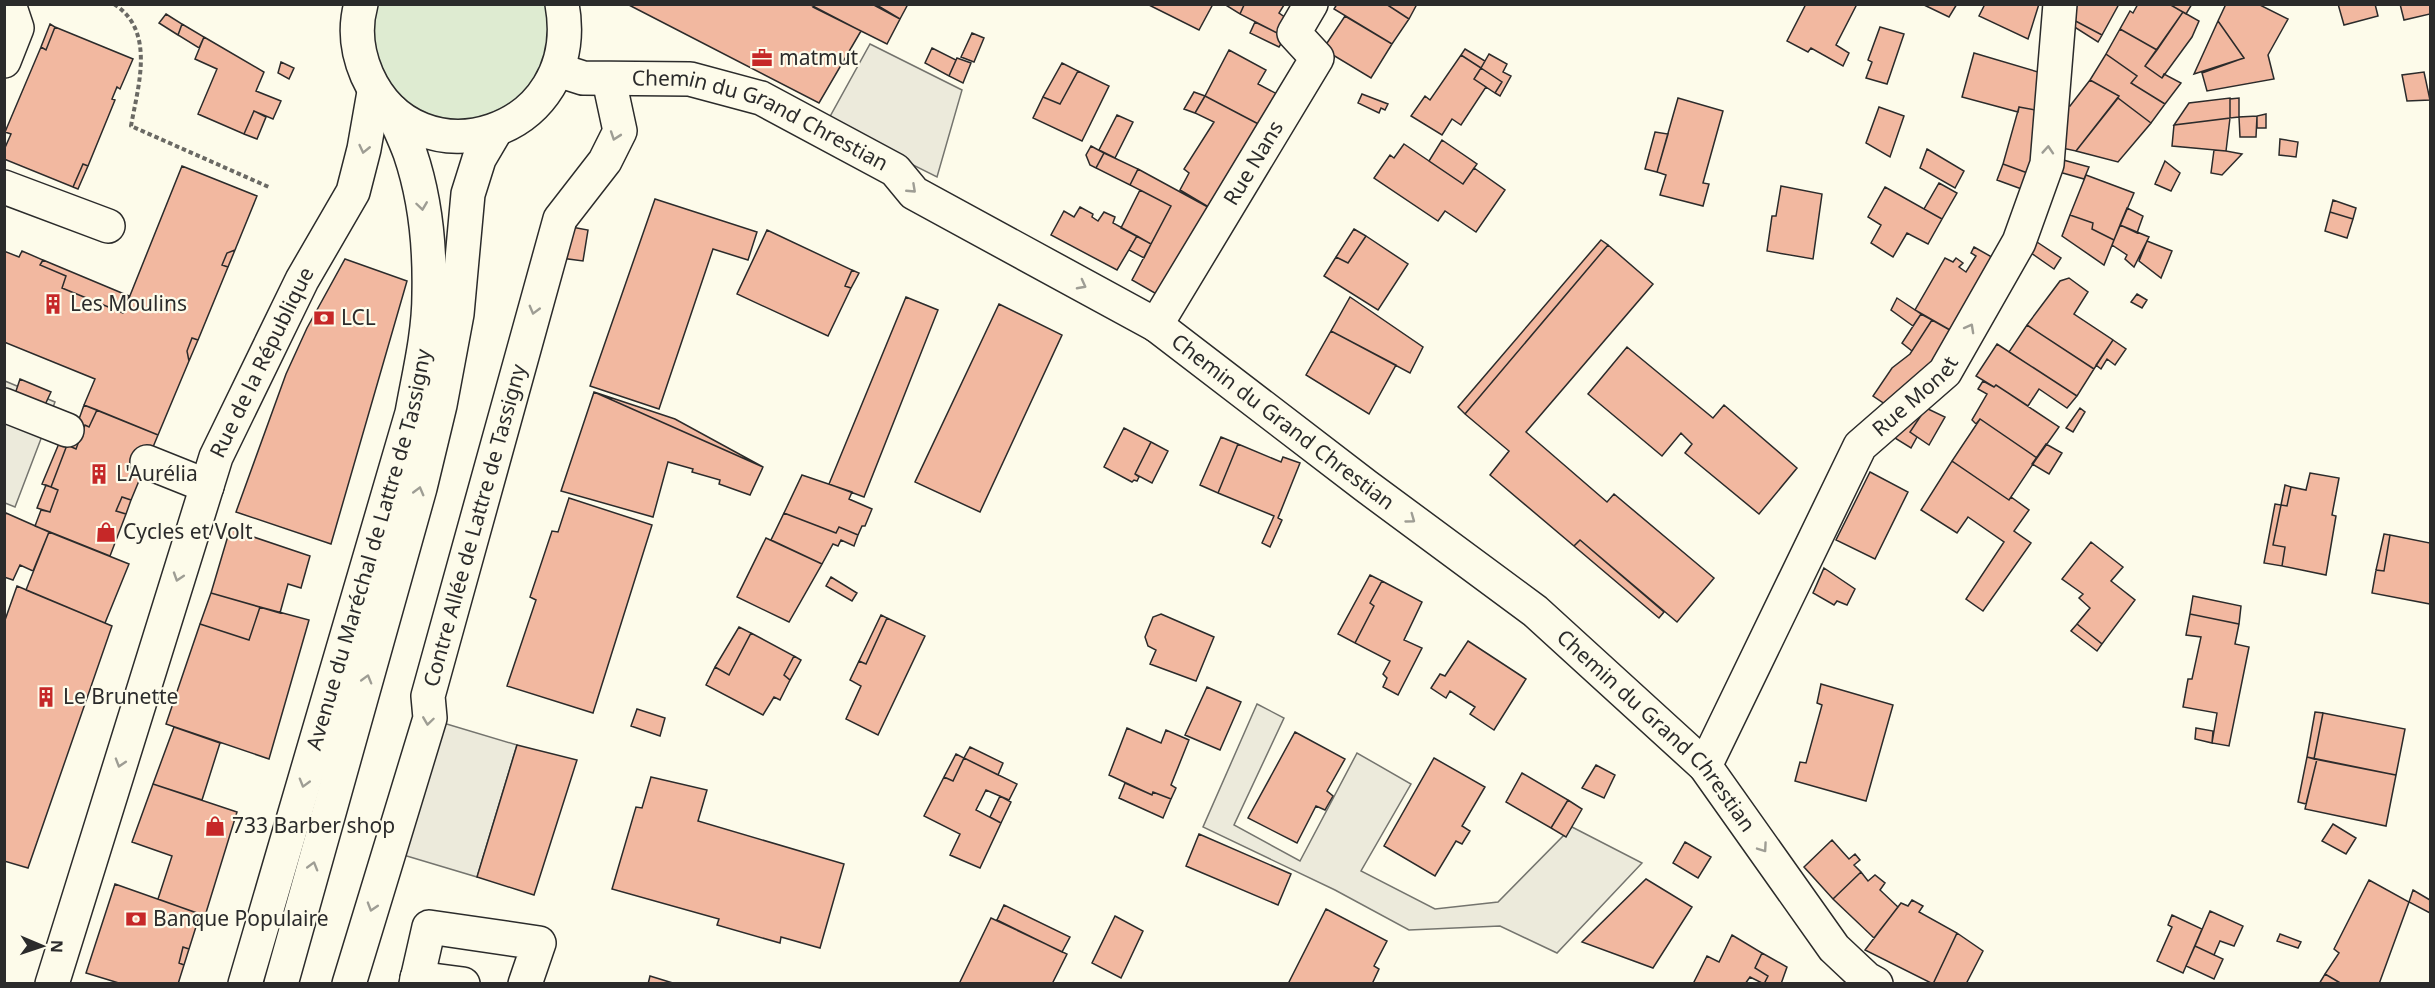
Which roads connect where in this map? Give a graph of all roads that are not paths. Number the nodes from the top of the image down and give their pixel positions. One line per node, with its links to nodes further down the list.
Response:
1 (9, 4): 6 (street)
2 (361, 4): 9 (street, Avenue du Maréchal de Lattre de Tassigny)
3 (562, 4): 7 (street)
4 (1311, 4): 13 (street, Rue Nans)
5 (2060, 4): 18 (street, Rue Monet, one-way to 5)
6 (4, 61)
7 (558, 70): 8 (street, Chemin du Grand Chrestian); 10 (street)
8 (609, 80): 13 (street, Chemin du Grand Chrestian, one-way to 13); 23 (street, Contre Allée de Lattre de Tassigny, one-way to 23)
9 (383, 101): 10 (street); 17 (street, Rue de la République, one-way to 17); 21 (street, Avenue du Maréchal de Lattre de Tassigny, one-way to 21)
10 (496, 130): 22 (street, Avenue du Maréchal de Lattre de Tassigny, one-way to 10)
11 (4, 187): 12 (street)
12 (108, 226)
13 (1156, 325): 18 (street, Chemin du Grand Chrestian, one-way to 18)
14 (4, 405): 15 (street)
15 (67, 430)
16 (147, 462): 17 (street)
17 (207, 486): 20 (street, Rue de la République, one-way to 20)
18 (1705, 766): 26 (street, Chemin du Grand Chrestian, one-way to 26)
19 (417, 981): 24 (street); 25 (street)
20 (52, 984)
21 (245, 984)
22 (281, 984)
23 (348, 984)
24 (463, 984)
25 (525, 984)
26 (1876, 984)

